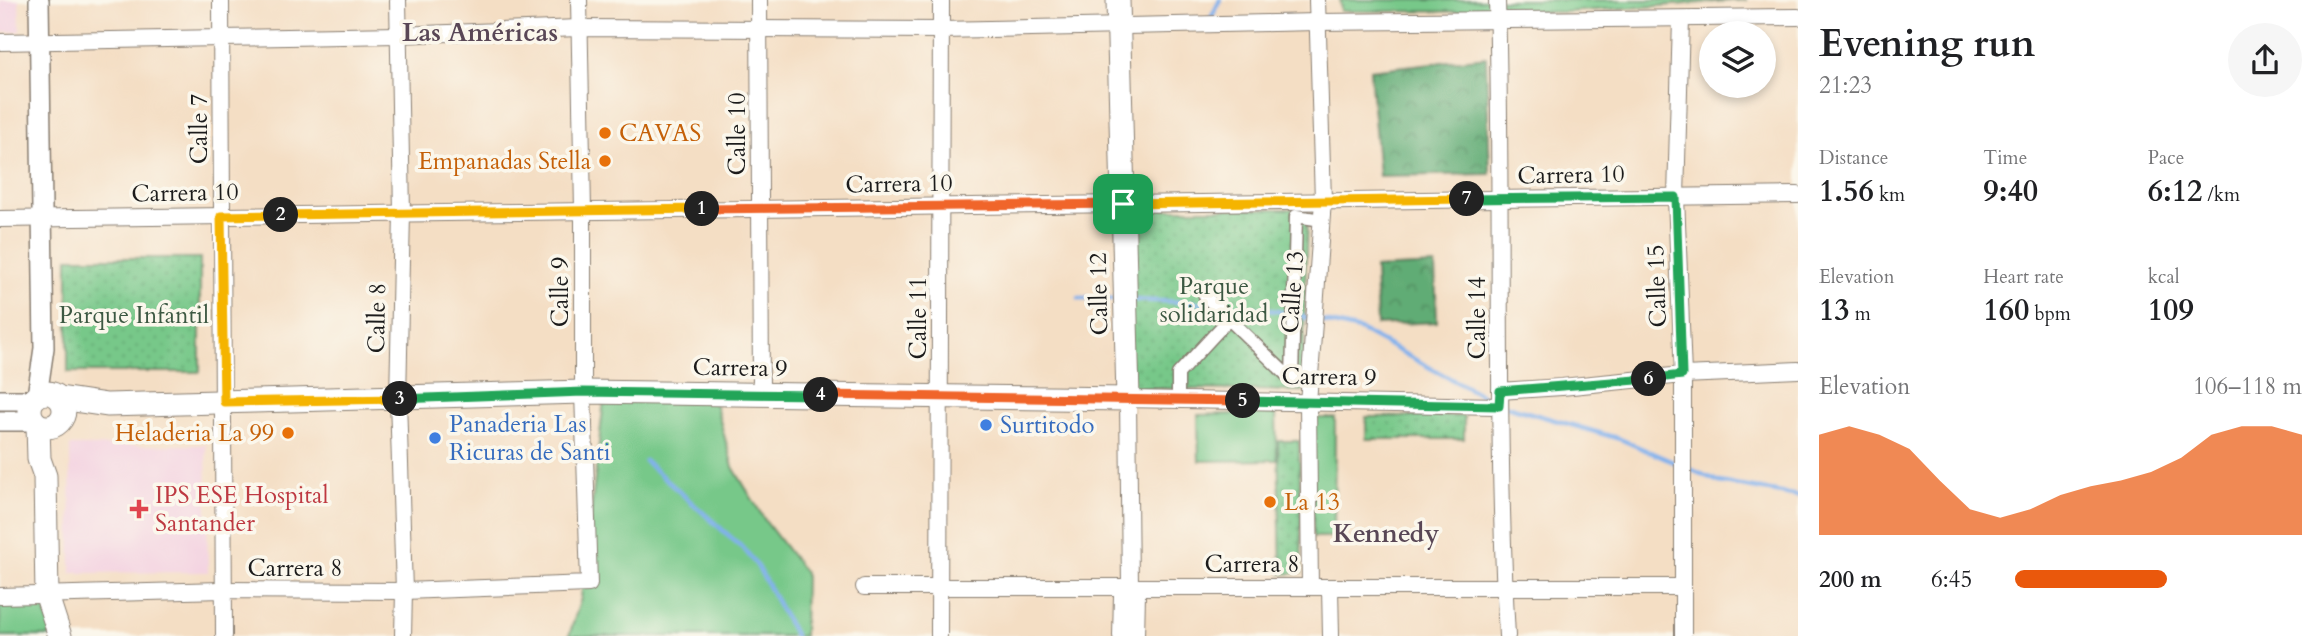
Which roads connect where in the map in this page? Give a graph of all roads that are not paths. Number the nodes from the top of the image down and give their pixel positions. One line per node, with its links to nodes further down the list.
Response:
1 (38, 0): 20 (street)
2 (221, 0): 19 (street, Calle 7)
3 (397, 0): 18 (street, Calle 8)
4 (579, 0): 15 (street, Calle 9)
5 (759, 0): 16 (street, Calle 10)
6 (941, 0): 17 (street, Calle 11)
7 (1118, 0): 14 (main road, Calle 12)
8 (1317, 0): 12 (street, Calle 13)
9 (1497, 0): 13 (street, Calle 14)
10 (1798, 17): 11 (street)
11 (1681, 19): 13 (street); 23 (street, Calle 15)
12 (1317, 22): 13 (street); 14 (street); 25 (street, Calle 13)
13 (1497, 22): 24 (street, Calle 14)
14 (1119, 26): 17 (street); 26 (main road, Calle 12)
15 (579, 28): 16 (street); 18 (street); 29 (street, Calle 9)
16 (759, 30): 17 (street); 28 (street, Calle 10)
17 (941, 30): 27 (street, Calle 11)
18 (398, 35): 19 (street); 30 (street, Calle 8)
19 (221, 37): 20 (street); 31 (street, Calle 7)
20 (39, 41): 21 (street); 32 (street)
21 (0, 42)
22 (1798, 195): 23 (street, Carrera 10)
23 (1676, 197): 24 (street, Carrera 10); 38 (street, Calle 15)
24 (1501, 199): 25 (street, Carrera 10); 42 (street, Calle 14)
25 (1323, 201): 26 (street, Carrera 10); 34 (street, Calle 13)
26 (1123, 204): 27 (street, Carrera 10); 44 (main road, Calle 12)
27 (942, 206): 28 (street, Carrera 10); 41 (street, Calle 11)
28 (760, 209): 29 (street, Carrera 10); 40 (street, Calle 10)
29 (583, 211): 30 (street, Carrera 10); 39 (street, Calle 9)
30 (402, 213): 31 (street, Carrera 10); 43 (street, Calle 8)
31 (221, 216): 32 (street, Carrera 10); 47 (street, Calle 7)
32 (42, 218): 33 (street, Carrera 10); 49 (street)
33 (0, 219)
34 (1322, 220): 36 (street); 48 (street, Calle 13)
35 (1205, 296): 36 (street)
36 (1229, 319): 45 (street)
37 (1798, 370): 38 (street, Carrera 9)
38 (1682, 375): 42 (street, Carrera 9); 58 (street, Calle 15)
39 (583, 392): 40 (main road, Carrera 9); 43 (main road, Carrera 9); 51 (street, Calle 9)
40 (761, 394): 41 (main road, Carrera 9)
41 (941, 396): 44 (main road, Carrera 9); 53 (street, Calle 11)
42 (1499, 398): 48 (street, Carrera 9); 57 (street, Calle 14)
43 (398, 399): 47 (main road, Carrera 9); 60 (street, Calle 8)
44 (1128, 399): 45 (street, Carrera 9); 54 (street, Calle 12)
45 (1178, 399): 48 (street, Carrera 9)
46 (0, 400): 49 (street, Carrera 9)
47 (224, 402): 49 (main road, Carrera 9); 59 (street, Calle 7)
48 (1308, 403): 55 (street, Calle 13)
49 (46, 410): 50 (street, Carrera 9); 62 (main road)
50 (0, 421)
51 (589, 584): 60 (street, Carrera 8)
52 (864, 587): 53 (street, Carrera 8)
53 (940, 587): 54 (street, Carrera 8); 66 (street, Calle 11)
54 (1130, 587): 55 (street, Carrera 8); 67 (street, Calle 12); 68 (street, Calle 12)
55 (1310, 587): 56 (street, Carrera 8)
56 (1330, 587): 57 (street, Carrera 8); 69 (street)
57 (1505, 587): 58 (street, Carrera 8); 70 (street, Calle 14)
58 (1683, 587): 71 (street, Calle 15)
59 (222, 590): 60 (street, Carrera 8); 62 (street, Carrera 8); 64 (street, Calle 7)
60 (404, 591): 65 (street, Calle 8)
61 (0, 596): 62 (street, Carrera 8)
62 (47, 596): 63 (main road)
63 (60, 636)
64 (224, 636)
65 (403, 636)
66 (939, 636)
67 (1121, 636)
68 (1136, 636)
69 (1331, 636)
70 (1507, 636)
71 (1683, 636)

